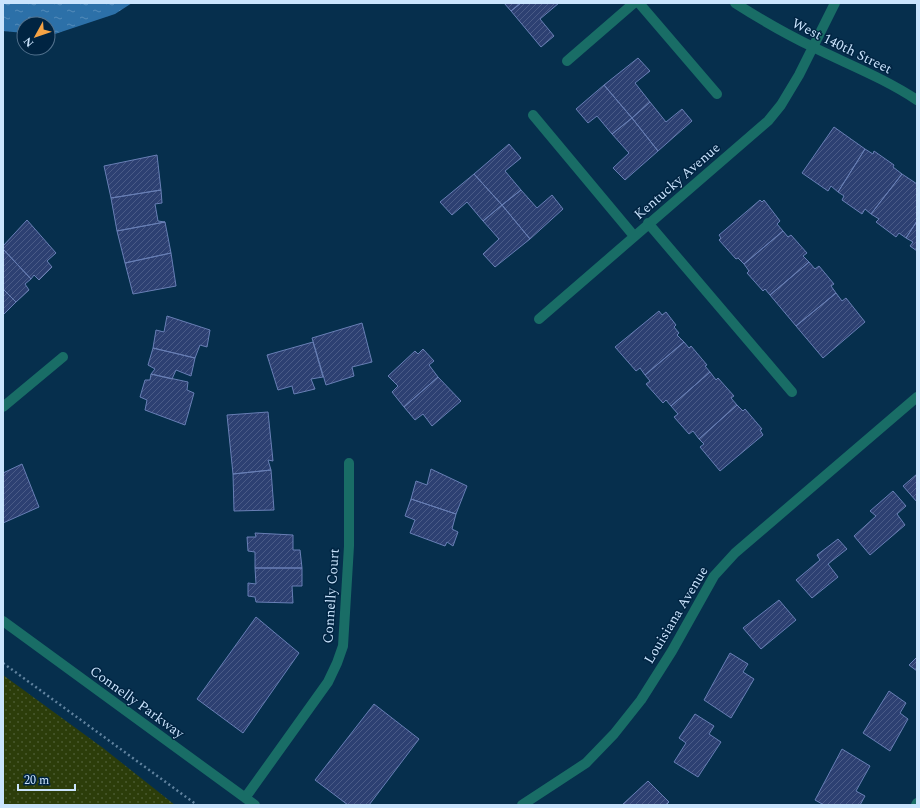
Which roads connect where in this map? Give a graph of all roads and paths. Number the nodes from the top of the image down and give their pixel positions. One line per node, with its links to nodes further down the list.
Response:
1 (634, 3): 6 (street)
2 (639, 3): 7 (street)
3 (735, 3): 5 (street, West 140th Street)
4 (835, 3): 5 (street, Kentucky Avenue)
5 (814, 48): 8 (street, West 140th Street); 10 (street, Kentucky Avenue)
6 (567, 61)
7 (717, 94)
8 (917, 100)
9 (533, 115): 11 (street)
10 (648, 223): 11 (street, Kentucky Avenue); 14 (street)
11 (634, 236): 12 (street, Kentucky Avenue)
12 (539, 319)
13 (63, 357): 16 (street)
14 (792, 392)
15 (917, 397): 23 (street, Louisiana Avenue)
16 (3, 407)
17 (349, 463): 20 (street, Connelly Court)
18 (3, 622): 20 (street, Connelly Parkway)
19 (3, 663): 21 (path)
20 (245, 798): 22 (street, Connelly Parkway)
21 (197, 805)
22 (255, 805)
23 (522, 805)

